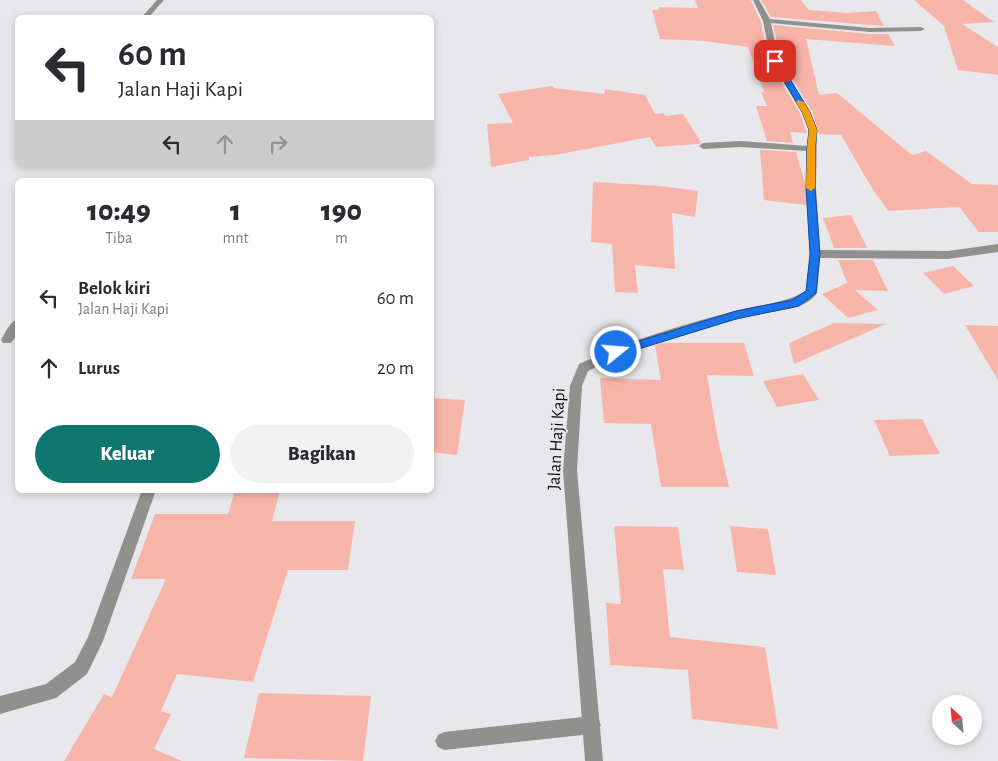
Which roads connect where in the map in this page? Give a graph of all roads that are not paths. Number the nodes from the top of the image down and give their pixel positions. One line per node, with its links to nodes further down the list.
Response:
1 (160, 0): 3 (street)
2 (756, 0): 4 (street)
3 (147, 15)
4 (767, 22): 5 (street); 7 (street)
5 (921, 29)
6 (703, 146): 7 (street)
7 (811, 149): 9 (street)
8 (998, 248): 9 (street)
9 (815, 254): 14 (street, Jalan Haji Kapi)
10 (15, 328): 11 (street)
11 (8, 340)
12 (148, 493): 13 (street)
13 (0, 705)
14 (592, 725): 15 (street); 16 (street, Jalan Haji Kapi)
15 (444, 741)
16 (594, 761)

